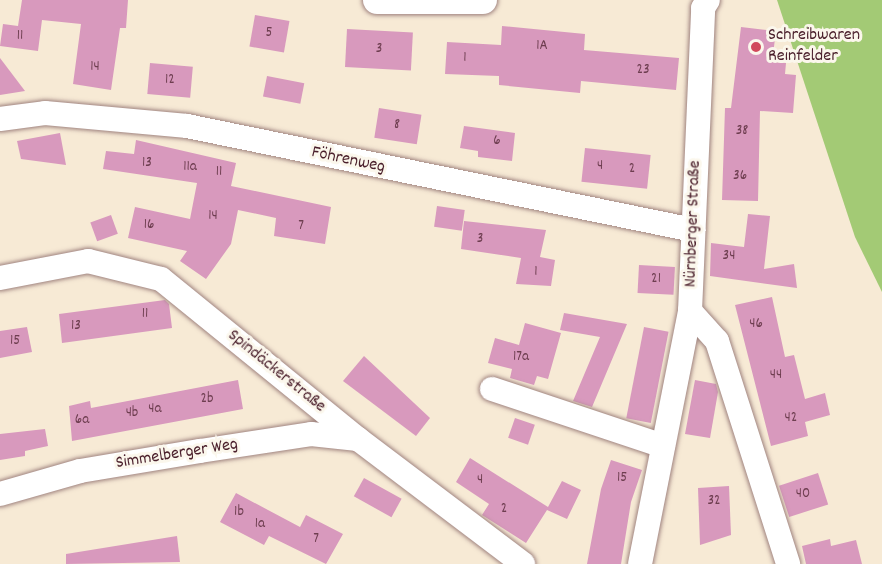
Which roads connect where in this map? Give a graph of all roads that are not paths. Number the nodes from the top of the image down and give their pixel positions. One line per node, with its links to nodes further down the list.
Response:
1 (377, 0): 2 (street)
2 (483, 0)
3 (700, 3): 5 (street, Nürnberger Straße)
4 (0, 119): 5 (street, Föhrenweg)
5 (693, 230): 7 (street, Nürnberger Straße)
6 (0, 278): 9 (street, Spindäckerstraße)
7 (690, 310): 10 (street, Nürnberger Straße); 14 (street)
8 (492, 389): 10 (street)
9 (358, 439): 11 (street, Simmelberger Weg); 12 (street, Spindäckerstraße)
10 (663, 446): 13 (street, Nürnberger Straße)
11 (0, 494)
12 (523, 564)
13 (640, 564)
14 (788, 564)

